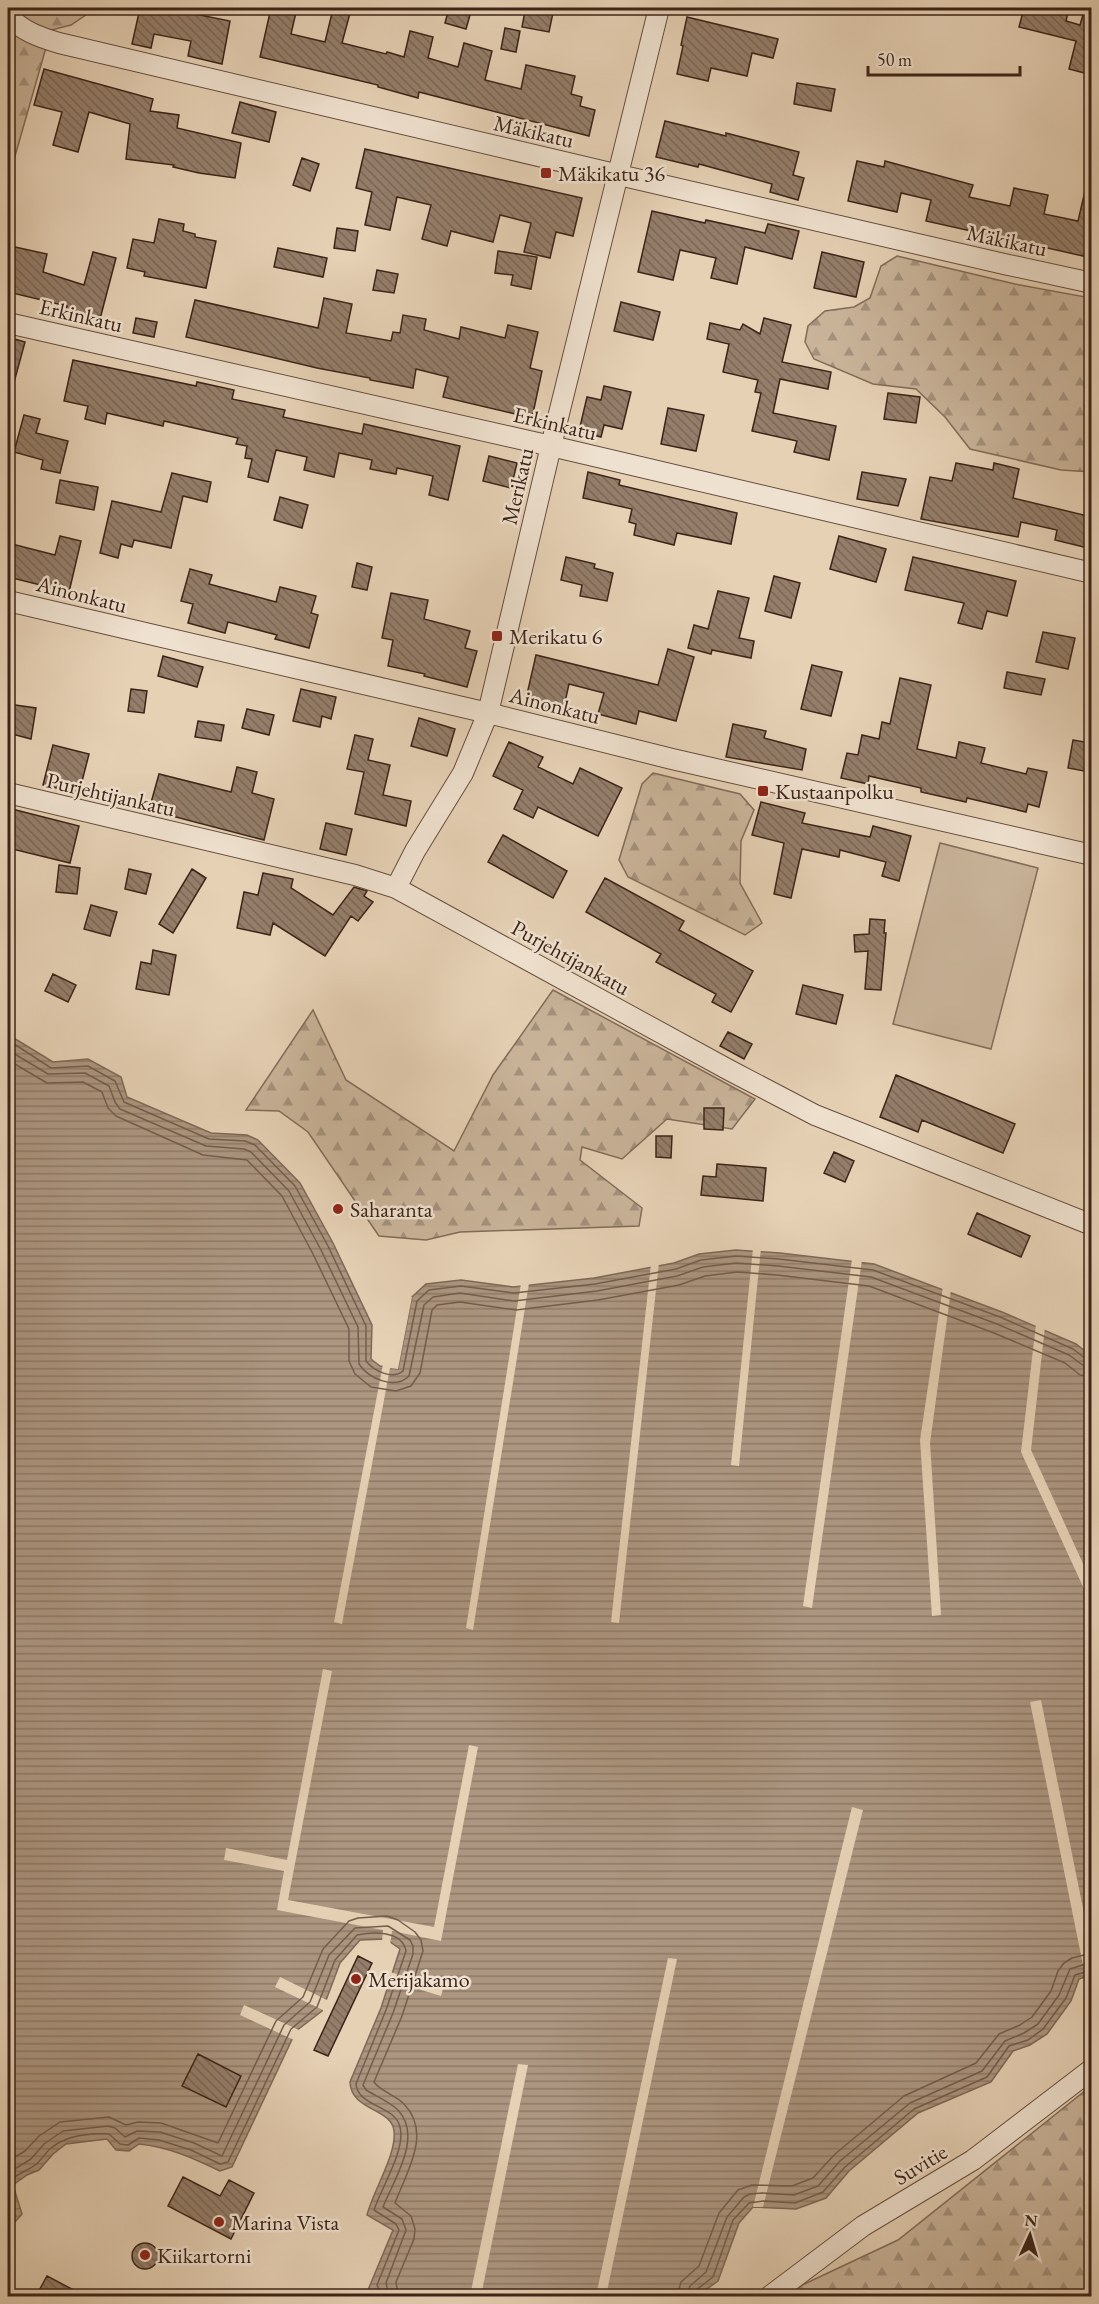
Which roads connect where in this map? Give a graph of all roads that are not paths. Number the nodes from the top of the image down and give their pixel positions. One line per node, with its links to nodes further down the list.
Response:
1 (659, 8): 3 (street, Merikatu)
2 (8, 16): 3 (street, Mäkikatu)
3 (619, 176): 4 (street, Mäkikatu); 6 (street, Merikatu)
4 (1092, 283)
5 (8, 323): 6 (street, Erkinkatu)
6 (551, 446): 7 (street, Erkinkatu); 9 (street, Merikatu)
7 (1092, 573)
8 (8, 601): 9 (street, Ainonkatu)
9 (488, 713): 11 (street, Ainonkatu); 12 (street, Merikatu)
10 (8, 793): 12 (street, Purjehtijankatu)
11 (1092, 855)
12 (396, 888): 13 (street, Purjehtijankatu)
13 (1092, 1225)
14 (1092, 2069): 15 (street, Suvitie)
15 (770, 2296)

